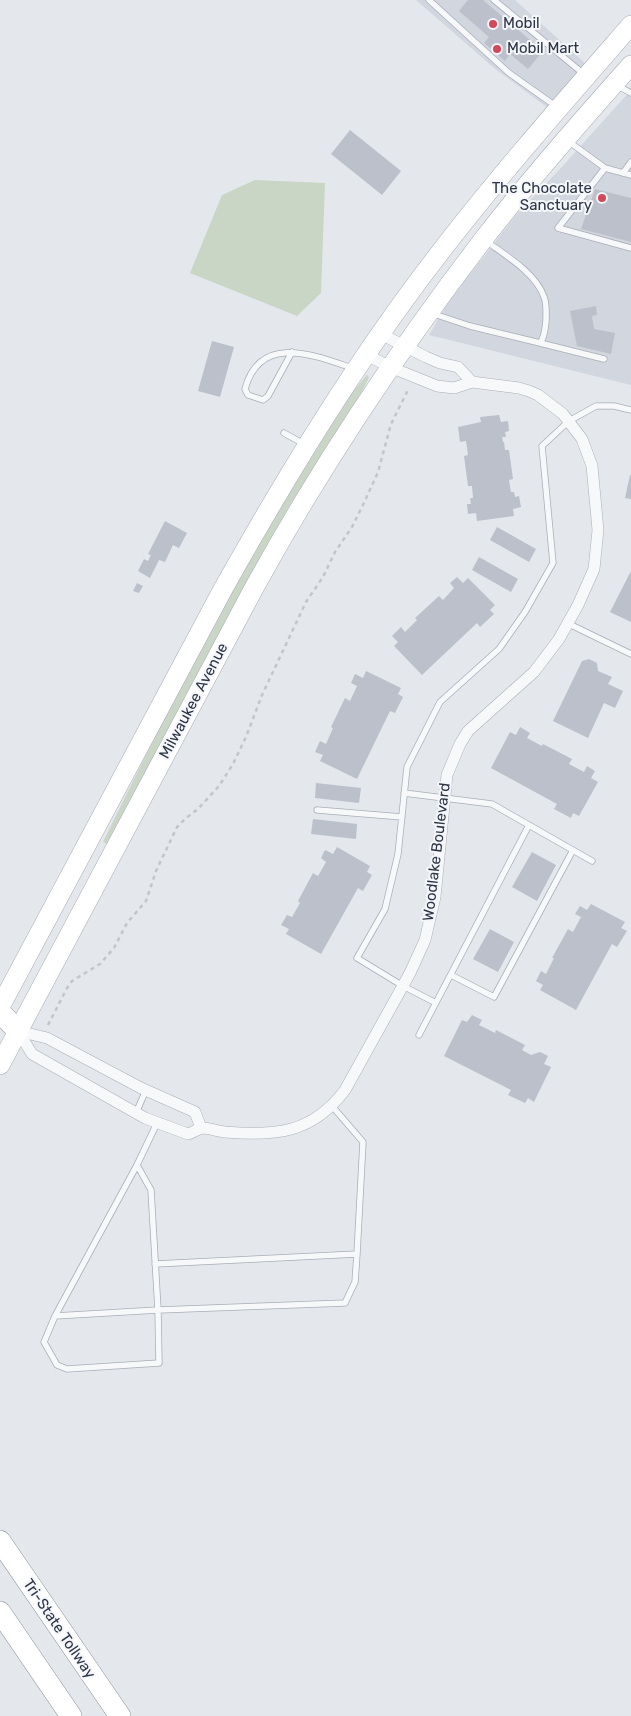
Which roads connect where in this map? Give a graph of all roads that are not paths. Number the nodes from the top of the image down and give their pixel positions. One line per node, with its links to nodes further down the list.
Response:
1 (429, 0): 8 (lane)
2 (494, 0): 5 (lane)
3 (631, 25): 5 (main road, Milwaukee Avenue)
4 (631, 65): 6 (main road, Milwaukee Avenue)
5 (586, 76): 8 (main road, Milwaukee Avenue)
6 (614, 84): 7 (lane); 9 (main road, Milwaukee Avenue)
7 (631, 93)
8 (558, 108): 17 (main road, Milwaukee Avenue)
9 (566, 140): 11 (lane); 14 (main road, Milwaukee Avenue)
10 (631, 162): 12 (lane)
11 (605, 168): 12 (lane); 15 (lane)
12 (623, 173): 13 (lane)
13 (631, 175)
14 (484, 239): 16 (main road, Milwaukee Avenue); 18 (lane)
15 (631, 248)
16 (429, 313): 18 (lane); 19 (main road, Milwaukee Avenue)
17 (381, 334): 19 (street); 22 (main road, Milwaukee Avenue)
18 (540, 343): 21 (lane)
19 (404, 346): 23 (main road, Milwaukee Avenue); 24 (street)
20 (292, 352): 20 (lane); 22 (lane)
21 (604, 359)
22 (362, 362): 23 (street, Woodlake Boulevard); 28 (main road, Milwaukee Avenue)
23 (390, 367): 24 (street, Woodlake Boulevard); 43 (main road, Milwaukee Avenue)
24 (472, 382): 26 (street, Woodlake Boulevard)
25 (631, 410): 26 (lane)
26 (569, 421): 29 (street, Woodlake Boulevard); 31 (lane)
27 (284, 434): 28 (lane)
28 (307, 446): 41 (main road, Milwaukee Avenue)
29 (568, 624): 30 (lane); 32 (street, Woodlake Boulevard)
30 (631, 654)
31 (404, 793): 32 (lane); 34 (lane)
32 (445, 798): 35 (lane); 39 (street, Woodlake Boulevard)
33 (317, 810): 34 (lane)
34 (402, 816): 39 (lane)
35 (529, 825): 36 (lane); 38 (lane)
36 (573, 850): 37 (lane); 38 (lane)
37 (592, 861)
38 (451, 975): 40 (lane)
39 (403, 986): 40 (lane); 47 (street, Woodlake Boulevard)
40 (436, 1003): 44 (lane)
41 (0, 1007)
42 (0, 1012): 43 (highway)
43 (18, 1032): 45 (main road, Milwaukee Avenue); 46 (street); 48 (street, Woodlake Boulevard)
44 (419, 1035)
45 (0, 1065)
46 (146, 1090): 48 (lane); 50 (street)
47 (332, 1106): 50 (street, Woodlake Boulevard); 52 (lane)
48 (136, 1113): 49 (street, Woodlake Boulevard)
49 (157, 1123): 50 (street, Woodlake Boulevard); 51 (lane)
50 (202, 1128)
51 (137, 1165): 53 (lane); 55 (lane)
52 (358, 1254): 53 (lane); 54 (lane)
53 (154, 1264): 54 (lane)
54 (158, 1310): 55 (lane); 55 (lane)
55 (55, 1316)
56 (0, 1542): 59 (highway, Tri-State Tollway)
57 (0, 1612): 58 (highway)
58 (71, 1716)
59 (120, 1716)

